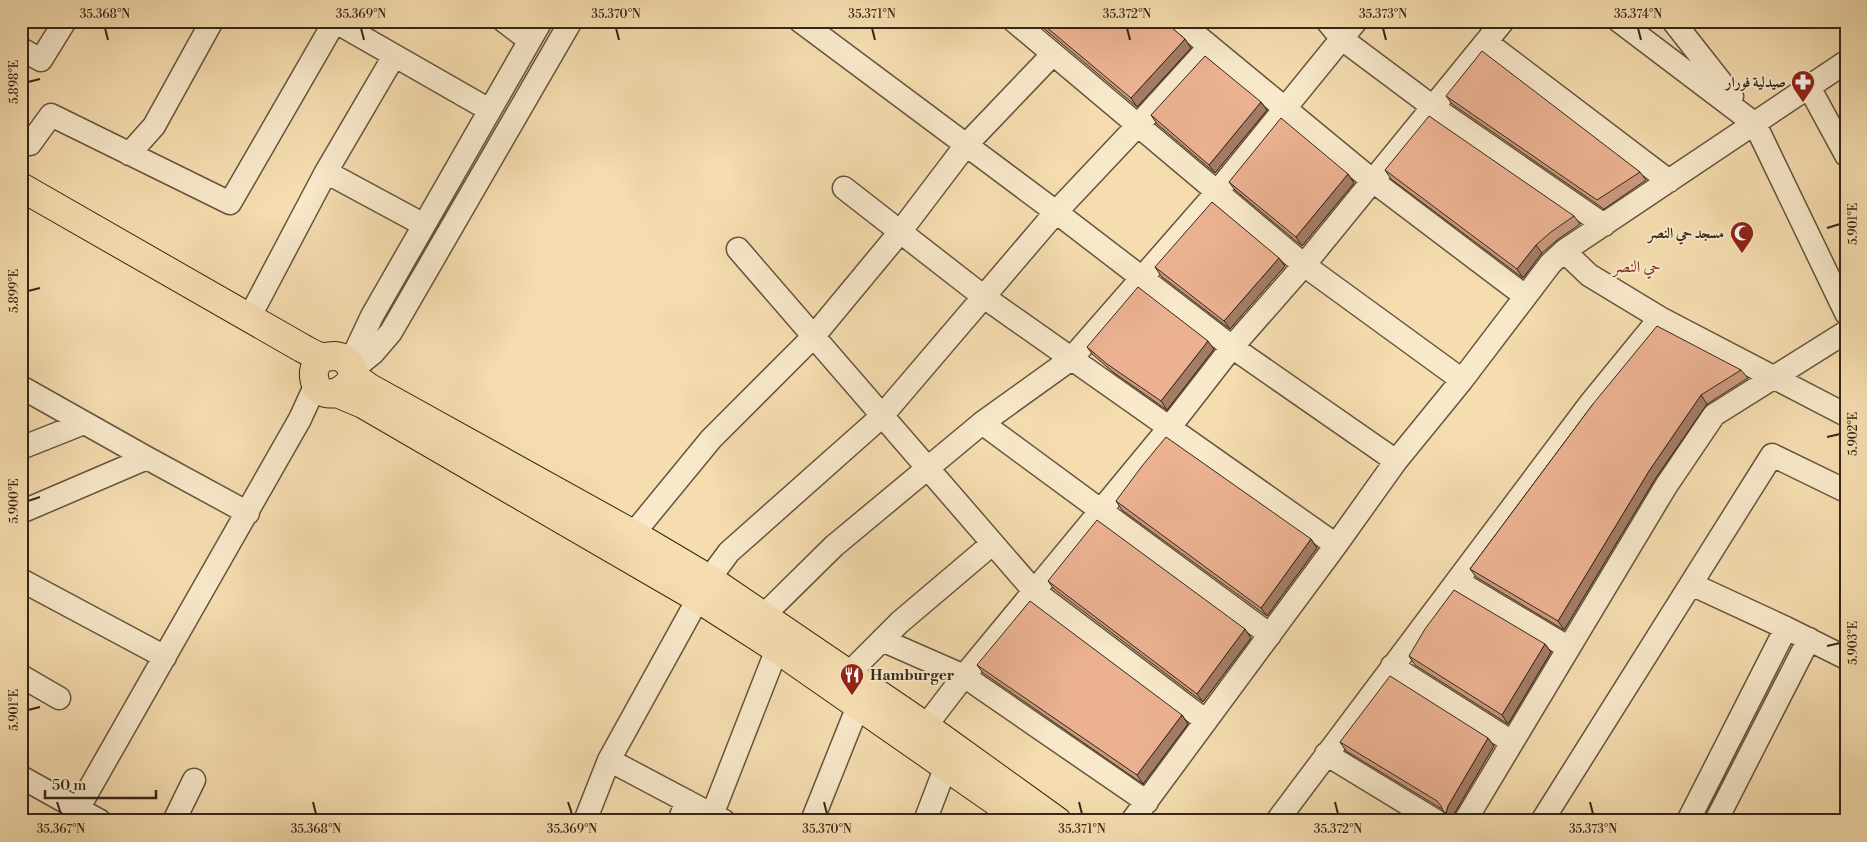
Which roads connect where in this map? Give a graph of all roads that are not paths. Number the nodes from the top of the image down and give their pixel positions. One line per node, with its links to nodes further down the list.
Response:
1 (64, 21): 18 (street)
2 (212, 21): 30 (street)
3 (335, 21): 20 (street); 30 (street)
4 (541, 21): 56 (street)
5 (571, 21): 56 (street)
6 (800, 21): 29 (street)
7 (1014, 21): 19 (street)
8 (1179, 21): 17 (street)
9 (1328, 21): 15 (street)
10 (1356, 21): 15 (street)
11 (1503, 21): 16 (street)
12 (1619, 21): 26 (street)
13 (1673, 21): 26 (street)
14 (518, 26): 23 (street)
15 (1342, 39): 24 (street); 25 (street)
16 (1486, 42): 24 (street); 34 (street)
17 (1209, 47): 25 (street); 27 (street)
18 (21, 49)
19 (1053, 54): 27 (street); 29 (street)
20 (394, 56): 23 (street); 32 (street)
21 (1846, 62): 22 (street)
22 (1808, 87): 26 (street); 31 (street)
23 (479, 104): 40 (street)
24 (1433, 107): 33 (street); 41 (street)
25 (1285, 110): 33 (street); 37 (street)
26 (1755, 124): 34 (street); 49 (street)
27 (1138, 126): 37 (street); 39 (street)
28 (30, 144): 30 (street)
29 (966, 145): 39 (street); 42 (street)
30 (129, 154)
31 (1846, 155)
32 (326, 172): 40 (street); 50 (street)
33 (1373, 181): 45 (street); 47 (street)
34 (1670, 181): 41 (street)
35 (21, 187): 50 (main road)
36 (844, 188): 42 (street)
37 (1217, 192): 45 (street); 46 (street)
38 (21, 204): 56 (main road)
39 (1056, 212): 46 (street); 48 (street)
40 (413, 219): 56 (street)
41 (1604, 225): 44 (street)
42 (900, 232): 48 (street); 53 (street)
43 (738, 249): 53 (street)
44 (1564, 251): 47 (street); 51 (street)
45 (1304, 265): 54 (street); 58 (street)
46 (1142, 278): 54 (street); 55 (street)
47 (1525, 296): 58 (street)
48 (984, 297): 55 (street); 61 (street)
49 (1846, 312)
50 (249, 318): 56 (main road)
51 (1660, 318): 57 (street); 78 (street)
52 (1846, 332): 57 (street)
53 (813, 337): 61 (street); 74 (street)
54 (1232, 347): 64 (street); 68 (street)
55 (1071, 358): 63 (street); 64 (street)
56 (334, 375): 65 (main road); 73 (street); 107 (street)
57 (1775, 377): 60 (street); 87 (street)
58 (1462, 380): 68 (street)
59 (21, 387): 62 (street)
60 (1846, 415)
61 (881, 417): 69 (street); 80 (street)
62 (84, 423): 66 (street); 67 (street)
63 (982, 423): 69 (street); 71 (street)
64 (1169, 428): 71 (street); 76 (street)
65 (449, 443): 74 (main road); 80 (main road)
66 (21, 448)
67 (147, 458): 72 (street); 73 (street)
68 (1396, 461): 76 (street)
69 (928, 470): 75 (street); 82 (street)
70 (1846, 491): 79 (street)
71 (1100, 511): 81 (street); 84 (street)
72 (21, 512)
73 (248, 512): 89 (street)
74 (633, 534): 80 (main road)
75 (992, 544): 81 (street); 86 (street)
76 (1336, 545): 84 (street)
77 (21, 580): 89 (street)
78 (1457, 581): 87 (street); 91 (street)
79 (1691, 584): 83 (street); 119 (street)
80 (704, 589): 82 (main road); 88 (main road); 101 (street)
81 (1034, 591): 94 (street); 97 (street)
82 (763, 616): 92 (main road)
83 (1786, 628): 85 (street); 120 (street)
84 (1270, 635): 97 (street)
85 (1809, 639): 90 (street); 121 (street)
86 (882, 640): 92 (street); 94 (street)
87 (1569, 648): 99 (street)
88 (777, 649): 96 (main road); 109 (street)
89 (165, 657): 107 (street)
90 (1846, 658)
91 (1392, 666): 99 (street); 100 (street)
92 (848, 674): 98 (main road)
93 (21, 676): 95 (street)
94 (964, 676): 98 (street); 105 (street)
95 (59, 698)
96 (858, 706): 98 (main road); 112 (street)
97 (1206, 721): 105 (street)
98 (919, 735): 102 (main road); 114 (main road)
99 (1512, 742): 118 (street)
100 (1326, 754): 116 (street); 117 (street)
101 (609, 760): 106 (street); 111 (street)
102 (946, 766): 108 (main road); 113 (street)
103 (21, 778): 107 (street)
104 (194, 780): 110 (street)
105 (1147, 802): 115 (street)
106 (683, 811): 109 (street)
107 (84, 817)
108 (1012, 817)
109 (718, 818)
110 (174, 821)
111 (585, 821)
112 (812, 821)
113 (925, 821)
114 (1057, 821)
115 (1132, 821)
116 (1277, 821)
117 (1436, 821)
118 (1465, 821)
119 (1542, 821)
120 (1688, 821)
121 (1716, 821)

